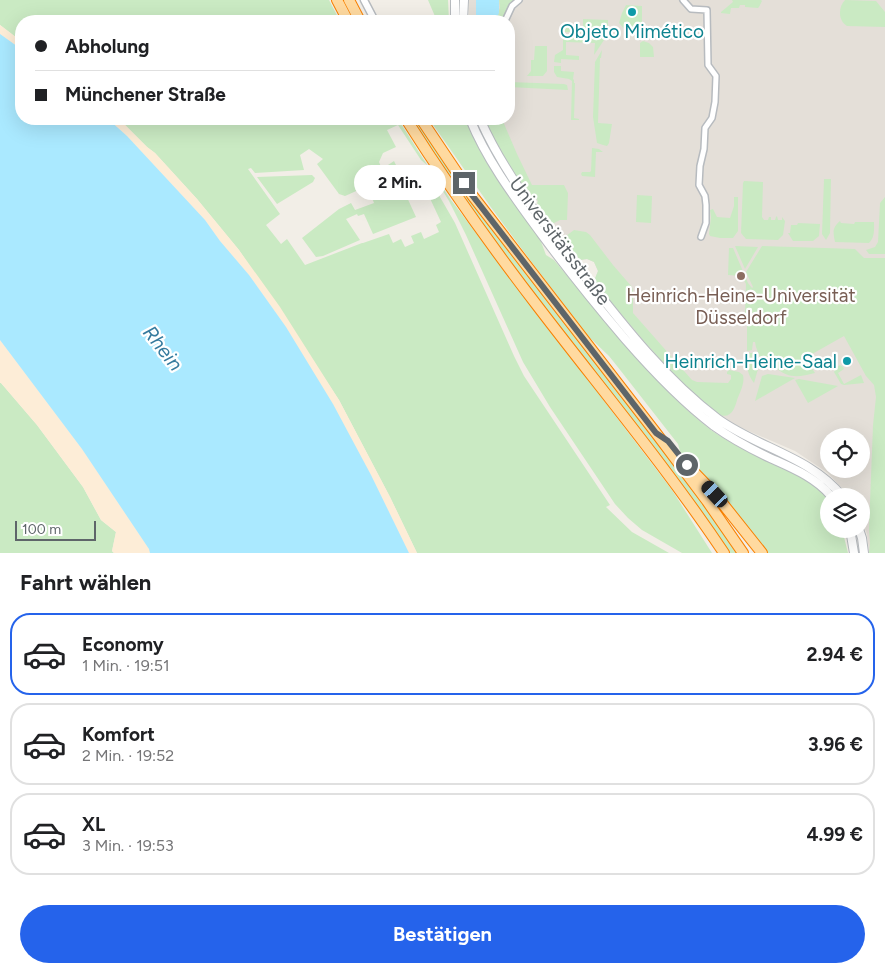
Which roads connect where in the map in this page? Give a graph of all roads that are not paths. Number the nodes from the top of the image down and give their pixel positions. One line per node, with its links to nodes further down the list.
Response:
1 (337, 0): 8 (highway)
2 (349, 0): 9 (highway)
3 (364, 0): 10 (street)
4 (455, 0): 11 (street)
5 (464, 0): 12 (street)
6 (519, 0): 13 (street)
7 (683, 0): 18 (street)
8 (345, 15)
9 (357, 15)
10 (372, 15)
11 (455, 15)
12 (463, 15)
13 (508, 15)
14 (410, 125): 24 (highway)
15 (425, 125): 19 (highway)
16 (473, 125): 20 (street, Universitätsstraße)
17 (483, 125): 21 (street, Universitätsstraße)
18 (701, 237)
19 (656, 433): 25 (highway); 26 (highway)
20 (824, 488)
21 (835, 488)
22 (852, 538): 27 (street)
23 (862, 538): 28 (street)
24 (724, 553)
25 (743, 553)
26 (762, 553)
27 (854, 553)
28 (864, 553)

